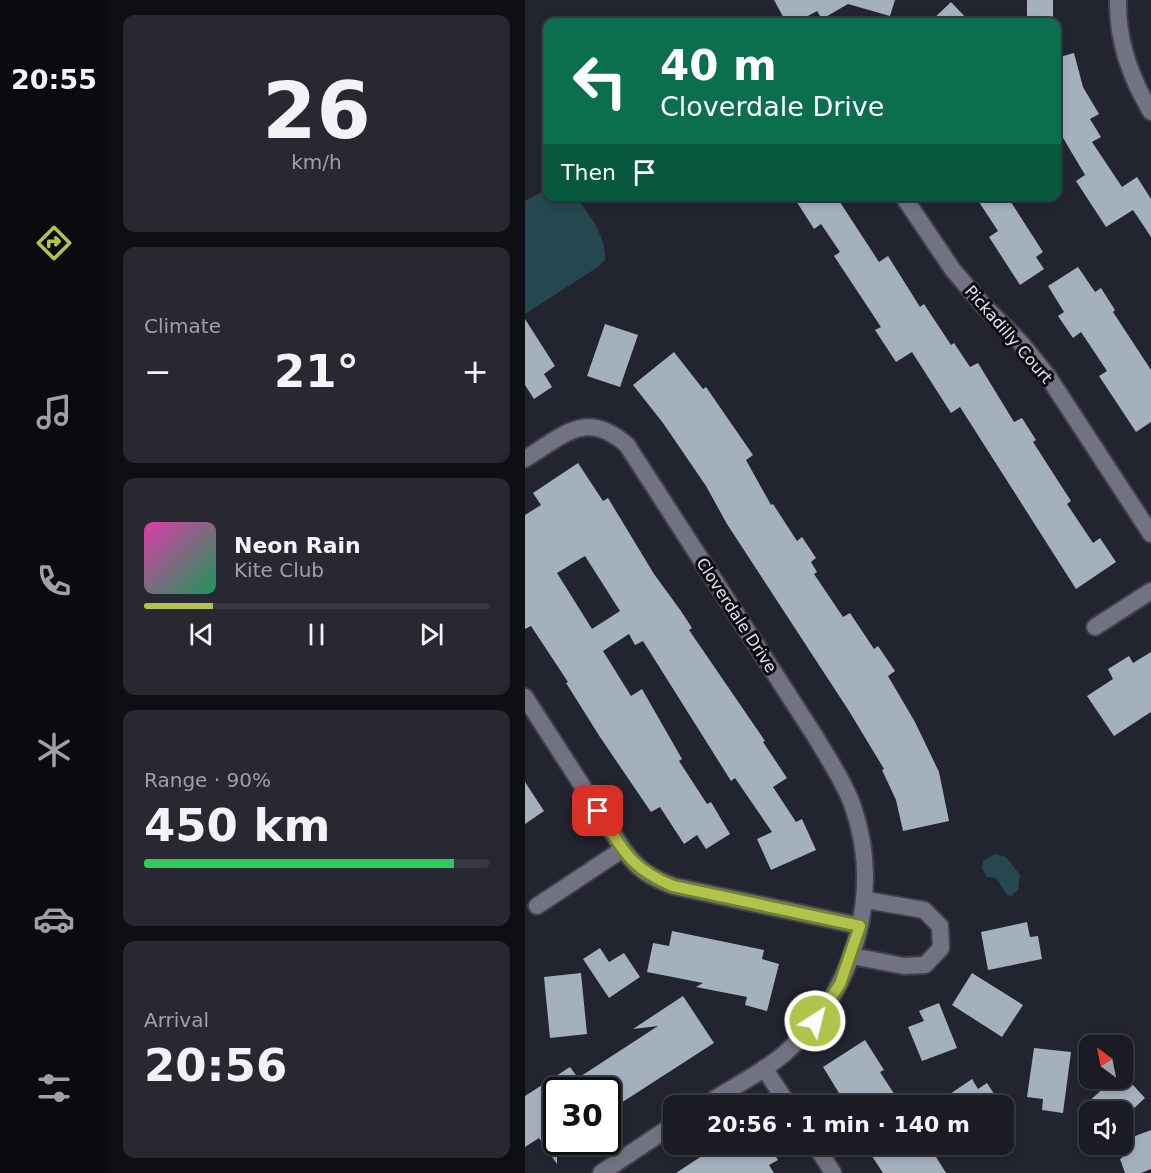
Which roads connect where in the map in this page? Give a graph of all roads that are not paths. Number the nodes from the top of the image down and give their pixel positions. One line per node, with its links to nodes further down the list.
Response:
1 (1118, 0): 2 (street)
2 (1151, 112)
3 (906, 201): 5 (street, Pickadilly Court)
4 (525, 459): 10 (street, Cloverdale Drive)
5 (1151, 534)
6 (1151, 591): 7 (street)
7 (1095, 627)
8 (525, 697): 9 (street)
9 (623, 849): 11 (street); 12 (street)
10 (866, 900): 12 (street, Cloverdale Drive); 13 (street)
11 (537, 906)
12 (860, 926): 13 (street, Cloverdale Drive)
13 (852, 956): 14 (street, Cloverdale Drive)
14 (764, 1068): 15 (street, Cloverdale Drive); 16 (street)
15 (721, 1095)
16 (782, 1095)
17 (663, 1132): 19 (street)
18 (822, 1155): 20 (street)
19 (601, 1173)
20 (833, 1173)

